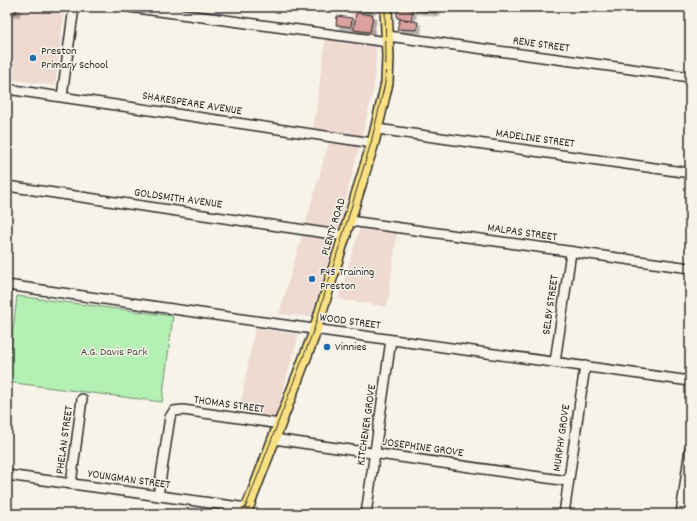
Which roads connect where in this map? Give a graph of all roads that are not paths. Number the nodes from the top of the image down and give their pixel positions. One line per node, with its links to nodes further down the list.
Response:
1 (74, 7): 7 (street)
2 (129, 7): 4 (street, RENE STREET)
3 (386, 7): 4 (main road, PLENTY ROAD)
4 (388, 39): 5 (street, RENE STREET); 8 (main road, PLENTY ROAD)
5 (690, 77)
6 (7, 88): 7 (street, SHAKESPEARE AVENUE)
7 (62, 96): 9 (street, SHAKESPEARE AVENUE)
8 (376, 130): 9 (main road, PLENTY ROAD); 10 (street, MADELINE STREET)
9 (373, 143): 12 (main road, PLENTY ROAD)
10 (690, 173)
11 (7, 186): 13 (street, GOLDSMITH AVENUE)
12 (350, 221): 13 (main road, PLENTY ROAD); 14 (street, MALPAS STREET)
13 (346, 236): 17 (main road, PLENTY ROAD)
14 (571, 252): 15 (street, MALPAS STREET); 19 (street, SELBY STREET)
15 (690, 268)
16 (7, 287): 17 (street, WOOD STREET)
17 (316, 330): 18 (street, WOOD STREET); 23 (main road, PLENTY ROAD)
18 (391, 340): 19 (street, WOOD STREET); 26 (street, KITCHENER GROVE)
19 (555, 362): 20 (street, WOOD STREET)
20 (585, 366): 21 (street, WOOD STREET); 28 (street, MURPHY GROVE)
21 (690, 381)
22 (82, 399): 29 (street, PHELAN STREET)
23 (280, 424): 24 (main road, PLENTY ROAD); 31 (street, THOMAS STREET)
24 (274, 439): 26 (street, JOSEPHINE GROVE); 32 (main road, PLENTY ROAD)
25 (690, 448): 30 (street)
26 (375, 454): 28 (street, JOSEPHINE GROVE); 33 (street, KITCHENER GROVE)
27 (7, 475): 29 (street, YOUNGMAN STREET)
28 (568, 481): 34 (street, MURPHY GROVE)
29 (71, 484): 31 (street, YOUNGMAN STREET)
30 (687, 495): 35 (street)
31 (158, 496): 32 (street, YOUNGMAN STREET)
32 (246, 511)
33 (366, 514)
34 (564, 514)
35 (681, 514)

